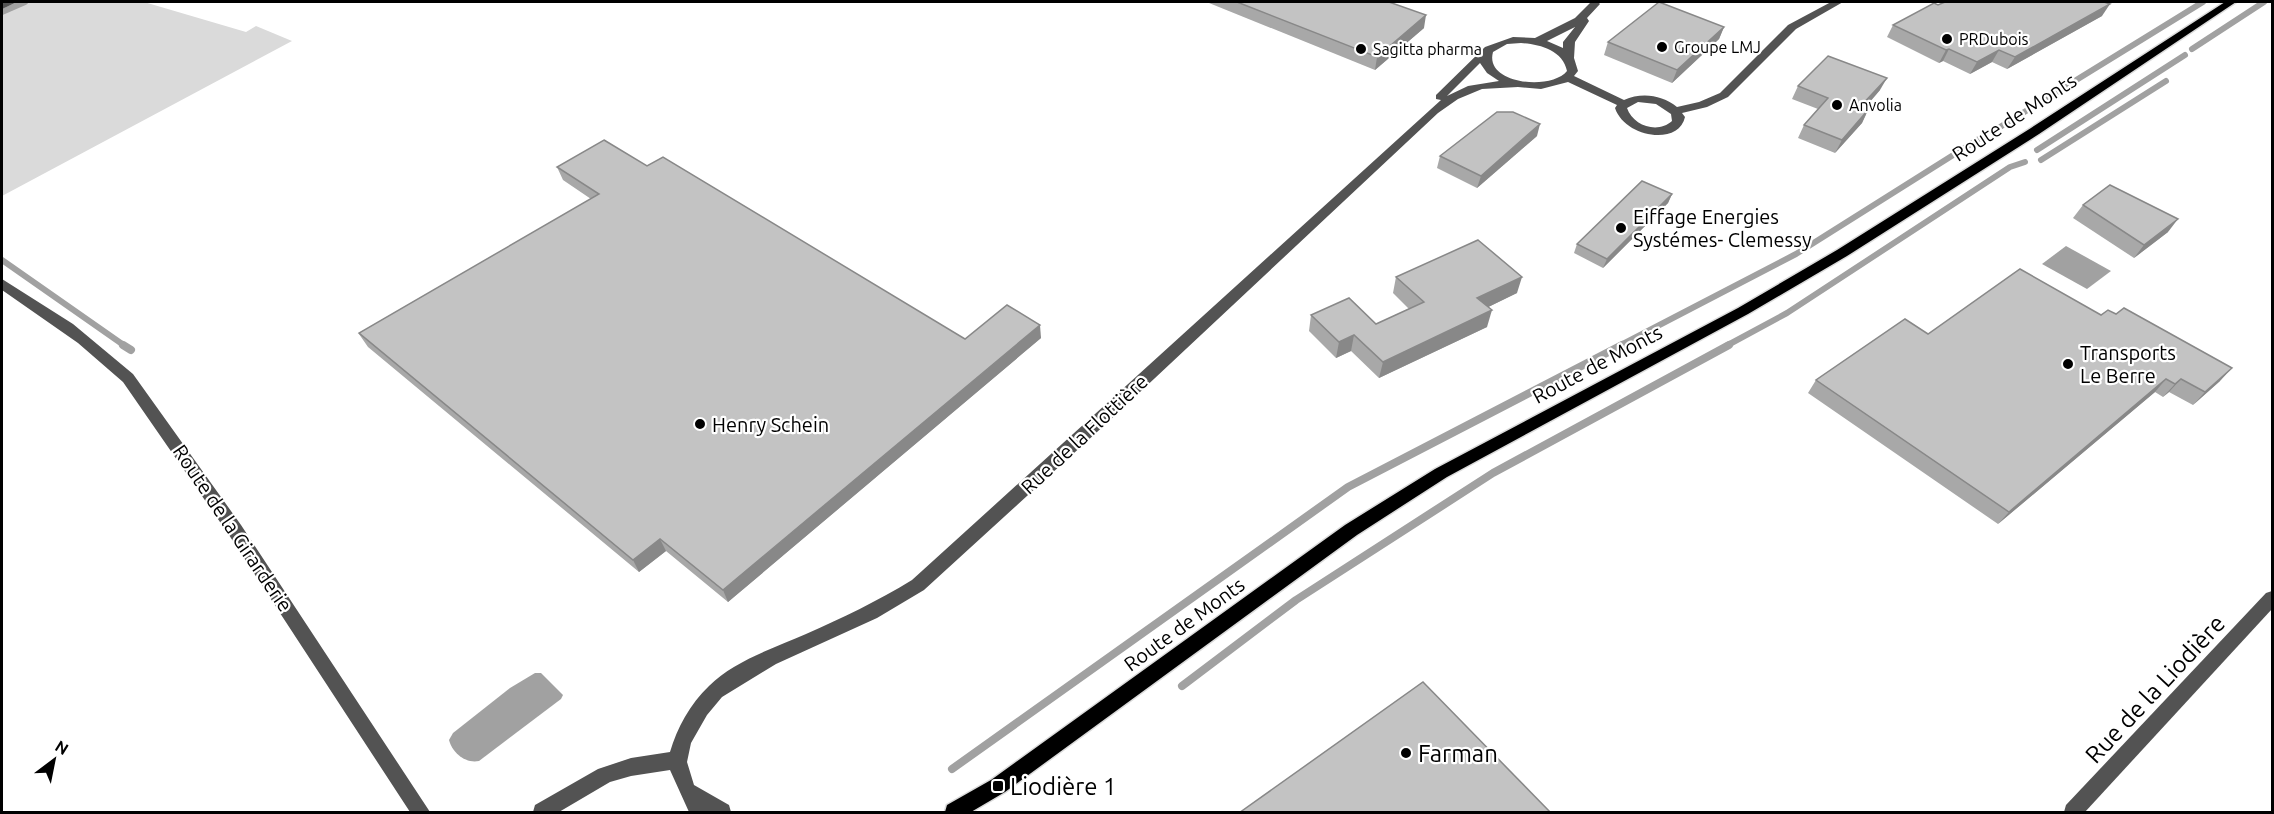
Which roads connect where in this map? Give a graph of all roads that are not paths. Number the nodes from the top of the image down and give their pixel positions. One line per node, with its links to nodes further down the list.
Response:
1 (12, 2): 5 (street)
2 (1838, 2): 13 (street)
3 (2231, 2): 17 (main road, Route de Monts)
4 (1596, 3): 6 (street); 8 (street)
5 (2, 6)
6 (1536, 42): 7 (street); 8 (street)
7 (1489, 49): 10 (street); 12 (street)
8 (1568, 58): 9 (street)
9 (1568, 78): 10 (street, Rue de la Flottière); 11 (street)
10 (1516, 84): 12 (street, Rue de la Flottière)
11 (1624, 104): 13 (street); 13 (street)
12 (1434, 111): 16 (street, Rue de la Flottière)
13 (1676, 111)
14 (2, 284): 19 (street, Route de la Girarderie)
15 (2272, 598): 25 (street, Rue de la Liodière)
16 (678, 760): 18 (street); 20 (street)
17 (998, 786): 23 (main road, Route de Monts); 24 (main road, Route de Monts)
18 (689, 792): 21 (street); 22 (street)
19 (421, 813)
20 (542, 813)
21 (699, 813)
22 (722, 813)
23 (954, 813)
24 (972, 813)
25 (2073, 813)

